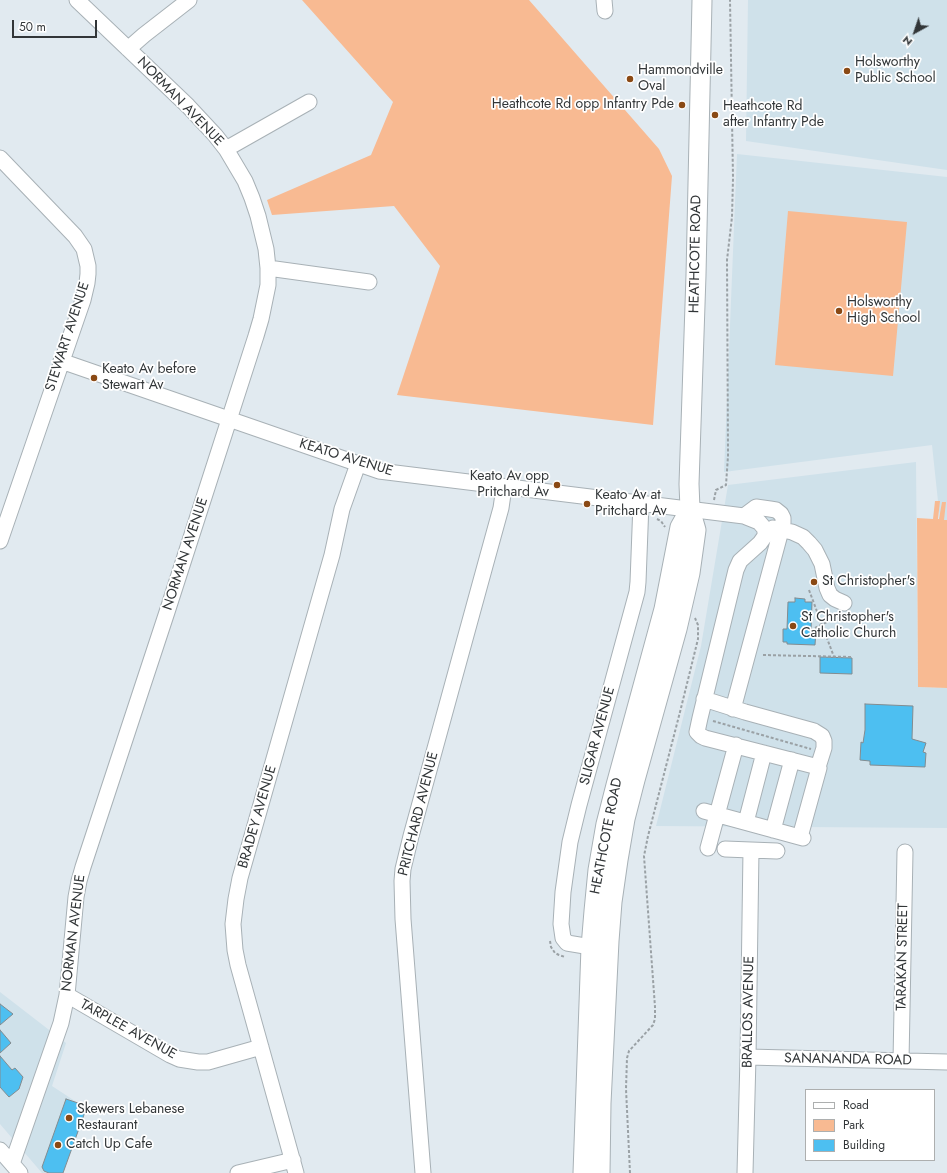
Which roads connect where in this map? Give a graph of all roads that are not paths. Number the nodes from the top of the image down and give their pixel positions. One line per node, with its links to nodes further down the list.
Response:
1 (77, 0): 4 (street, NORMAN AVENUE)
2 (189, 0): 4 (street)
3 (702, 0): 15 (main road, HEATHCOTE ROAD)
4 (128, 49): 6 (street, NORMAN AVENUE)
5 (309, 102): 6 (street)
6 (226, 149): 8 (street, NORMAN AVENUE)
7 (0, 158): 10 (street, STEWART AVENUE)
8 (268, 268): 9 (street); 11 (street, NORMAN AVENUE)
9 (369, 282)
10 (61, 361): 11 (street, KEATO AVENUE); 19 (street, STEWART AVENUE)
11 (229, 419): 12 (street, KEATO AVENUE); 36 (street, NORMAN AVENUE)
12 (358, 464): 13 (street, KEATO AVENUE); 37 (street, BRADEY AVENUE)
13 (504, 487): 14 (street, KEATO AVENUE); 45 (street, PRITCHARD AVENUE)
14 (641, 503): 15 (street, KEATO AVENUE); 35 (street, SLIGAR AVENUE)
15 (690, 509): 16 (street, KEATO AVENUE); 35 (main road, HEATHCOTE ROAD); 47 (main road, HEATHCOTE ROAD)
16 (744, 516): 17 (street); 18 (street)
17 (765, 529): 18 (street); 21 (street)
18 (782, 529): 20 (street); 22 (street)
19 (0, 541)
20 (844, 610)
21 (704, 700): 22 (street); 23 (street)
22 (733, 708): 26 (street)
23 (736, 745): 24 (street); 27 (street)
24 (764, 753): 25 (street); 28 (street)
25 (792, 760): 26 (street); 29 (street)
26 (818, 767): 29 (street)
27 (710, 813): 28 (street); 30 (street)
28 (746, 822): 29 (street)
29 (773, 830)
30 (708, 848)
31 (725, 849): 32 (street)
32 (751, 850): 33 (street); 38 (street, BRALLOS AVENUE)
33 (777, 851)
34 (905, 852): 39 (street, TARAKAN STREET)
35 (591, 946): 46 (main road, HEATHCOTE ROAD)
36 (67, 995): 37 (street, TARPLEE AVENUE); 43 (street, NORMAN AVENUE)
37 (261, 1047): 42 (street, BRADEY AVENUE)
38 (748, 1057): 39 (street, SANANANDA ROAD); 48 (street, BRALLOS AVENUE)
39 (901, 1061): 40 (street, SANANANDA ROAD)
40 (947, 1062)
41 (0, 1150): 43 (street)
42 (294, 1166): 44 (street)
43 (16, 1168)
44 (238, 1173)
45 (423, 1173)
46 (583, 1173)
47 (600, 1173)
48 (745, 1173)

